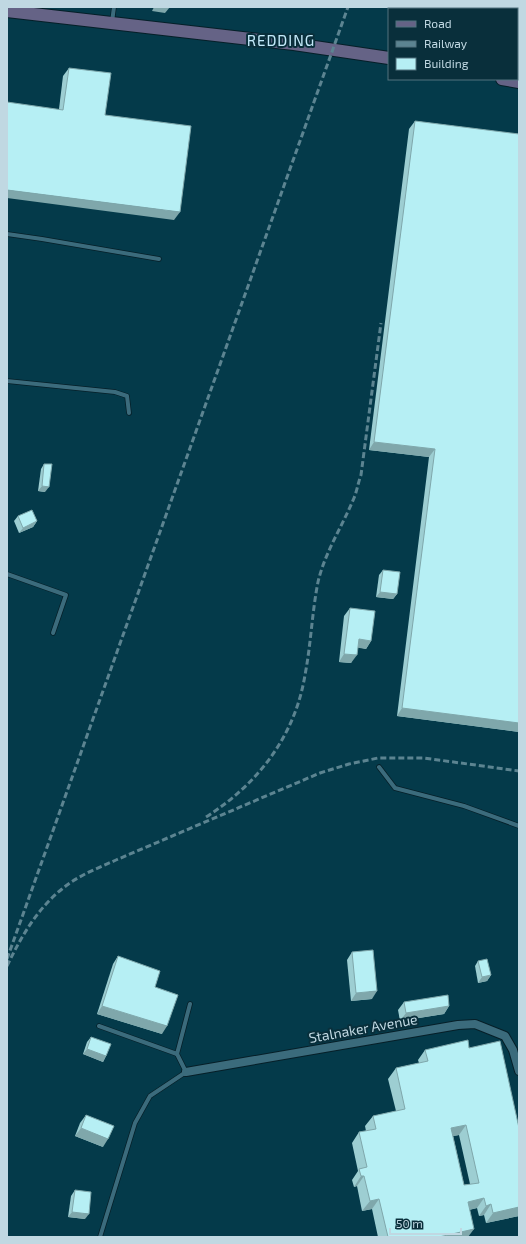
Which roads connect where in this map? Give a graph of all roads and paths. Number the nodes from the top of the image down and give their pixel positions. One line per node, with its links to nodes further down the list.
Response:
1 (114, 7): 4 (lane)
2 (32, 10): 3 (street); 4 (street)
3 (7, 11)
4 (112, 24): 5 (street)
5 (388, 58)
6 (508, 80): 7 (street)
7 (519, 82)
8 (7, 234): 9 (lane)
9 (159, 259)
10 (7, 381): 11 (lane)
11 (130, 413)
12 (7, 574): 13 (lane)
13 (53, 633)
14 (379, 767): 15 (lane)
15 (519, 826)
16 (190, 1004): 18 (lane)
17 (99, 1026): 18 (lane)
18 (177, 1054): 20 (lane)
19 (519, 1071): 20 (street, Stalnaker Avenue)
20 (186, 1072): 21 (lane)
21 (100, 1237)

